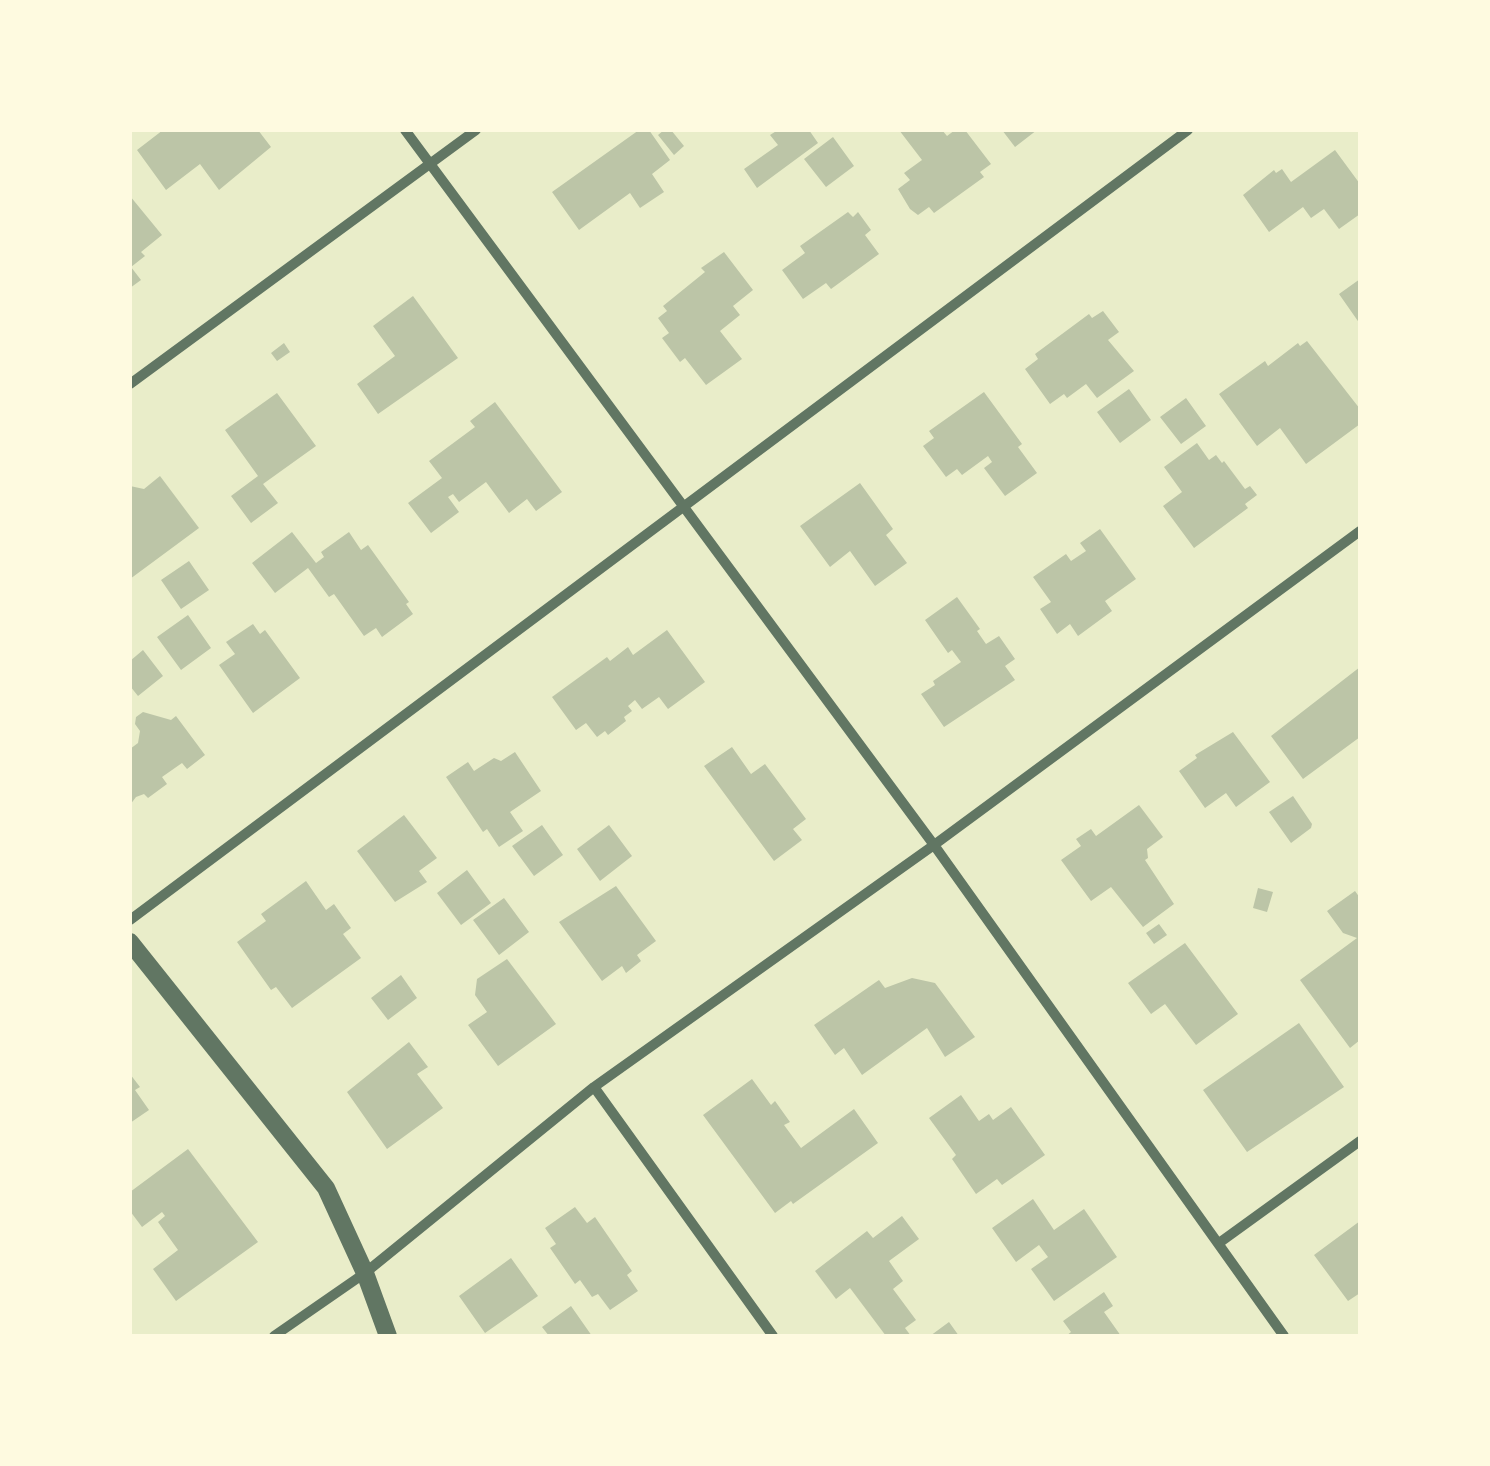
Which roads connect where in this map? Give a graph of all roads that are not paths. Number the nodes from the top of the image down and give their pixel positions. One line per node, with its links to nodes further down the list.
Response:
1 (405, 130): 4 (street)
2 (476, 130): 4 (street)
3 (1188, 130): 6 (street)
4 (429, 164): 5 (street); 6 (street)
5 (130, 384)
6 (682, 506): 8 (street); 9 (street)
7 (1360, 531): 8 (street)
8 (934, 845): 11 (street); 13 (street)
9 (130, 920)
10 (130, 942): 14 (street)
11 (594, 1087): 14 (street); 17 (street)
12 (1360, 1141): 13 (street)
13 (1219, 1244): 18 (street)
14 (365, 1273): 15 (street); 16 (street)
15 (274, 1336)
16 (388, 1336)
17 (774, 1336)
18 (1284, 1336)

